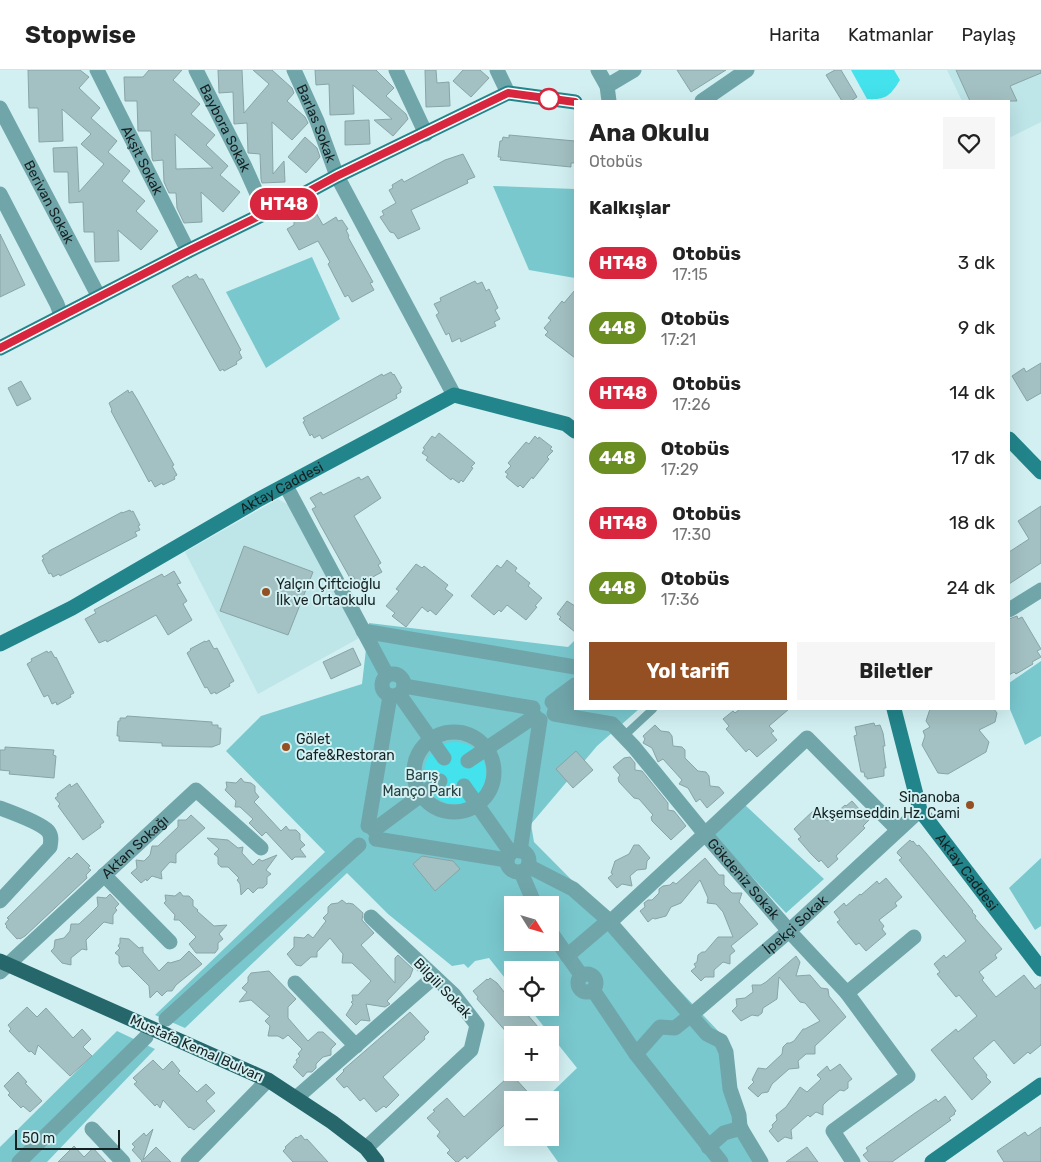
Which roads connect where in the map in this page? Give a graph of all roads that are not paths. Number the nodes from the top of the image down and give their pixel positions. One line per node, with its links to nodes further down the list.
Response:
1 (97, 70): 18 (street, Akşit Sokak)
2 (196, 70): 17 (street, Baybora Sokak)
3 (294, 70): 15 (street, Barlas Sokak)
4 (396, 70): 14 (street)
5 (497, 70): 9 (street)
6 (598, 70): 10 (street)
7 (634, 70): 10 (street)
8 (747, 70): 11 (street)
9 (508, 93): 12 (main road); 14 (main road)
10 (608, 94)
11 (703, 100)
12 (574, 102)
13 (0, 108): 19 (street, Berivan Sokak)
14 (426, 134): 15 (main road)
15 (337, 176): 17 (main road); 22 (street, Barlas Sokak)
16 (0, 194): 20 (street)
17 (266, 214): 18 (main road)
18 (188, 251): 19 (main road)
19 (99, 297): 20 (main road)
20 (62, 315): 21 (main road)
21 (0, 348)
22 (454, 395): 23 (main road); 26 (main road, Aktay Caddesi)
23 (574, 430)
24 (1010, 440): 25 (main road)
25 (1041, 472)
26 (286, 486): 29 (street); 30 (main road, Aktay Caddesi)
27 (1041, 590): 28 (street)
28 (1010, 609)
29 (361, 628): 31 (street); 33 (street)
30 (0, 644)
31 (574, 667)
32 (574, 686): 37 (street)
33 (397, 692): 37 (street); 39 (street); 51 (street)
34 (574, 700): 37 (street)
35 (652, 710): 40 (lane)
36 (894, 710): 49 (main road, Aktay Caddesi)
37 (545, 712): 38 (street); 41 (street); 55 (street)
38 (575, 713): 40 (street)
39 (430, 739): 41 (street); 42 (street); 46 (street)
40 (629, 741): 52 (street)
41 (487, 748): 43 (street); 47 (street)
42 (444, 758)
43 (468, 761)
44 (440, 781): 46 (street)
45 (464, 786): 47 (street)
46 (421, 795): 47 (street); 51 (street)
47 (478, 805): 55 (street)
48 (0, 808): 59 (street)
49 (920, 810): 50 (street, İpekçi Sokak); 68 (main road, Aktay Caddesi)
50 (898, 830): 52 (street); 62 (street, İpekçi Sokak)
51 (373, 832): 55 (street)
52 (706, 834): 61 (street, Gökdeniz Sokak); 62 (street, Gökdeniz Sokak)
53 (359, 846): 73 (street)
54 (261, 848): 57 (street, Aktan Sokağı)
55 (513, 855): 56 (street)
56 (524, 869): 58 (street); 61 (street)
57 (104, 876): 64 (street); 67 (street, Aktan Sokağı)
58 (532, 896)
59 (0, 901)
60 (372, 917): 69 (street, Bilgili Sokak)
61 (609, 922): 66 (street, Gökdeniz Sokak); 72 (street)
62 (789, 931): 71 (street, Gökdeniz Sokak); 72 (street, İpekçi Sokak)
63 (914, 937): 71 (street)
64 (170, 942)
65 (559, 944): 66 (street)
66 (567, 956): 76 (street)
67 (3, 966): 77 (main road, Mustafa Kemal Bulvarı)
68 (1041, 970)
69 (434, 977): 75 (street); 83 (street, Bilgili Sokak)
70 (295, 983): 75 (street)
71 (847, 992): 90 (street, Gökdeniz Sokak)
72 (690, 1016): 76 (street, İpekçi Sokak); 80 (street)
73 (166, 1020)
74 (146, 1038): 84 (street)
75 (356, 1046): 79 (street)
76 (636, 1054): 82 (street)
77 (268, 1080): 79 (main road, Mustafa Kemal Bulvarı); 86 (street)
78 (1041, 1085): 91 (main road)
79 (296, 1098): 83 (main road, Mustafa Kemal Bulvarı)
80 (741, 1128): 82 (street); 89 (street)
81 (92, 1130): 85 (street)
82 (708, 1147): 88 (street)
83 (366, 1148): 87 (main road, Mustafa Kemal Bulvarı)
84 (20, 1162)
85 (123, 1162)
86 (188, 1162)
87 (377, 1162)
88 (721, 1162)
89 (761, 1162)
90 (853, 1162)
91 (932, 1162)

